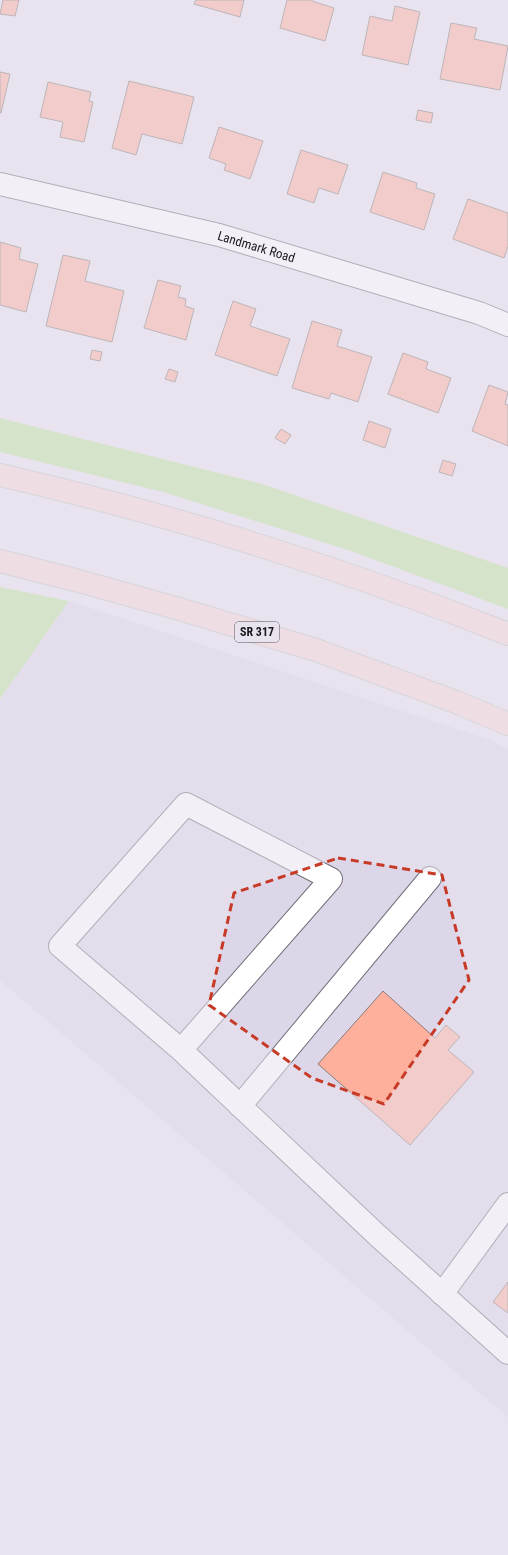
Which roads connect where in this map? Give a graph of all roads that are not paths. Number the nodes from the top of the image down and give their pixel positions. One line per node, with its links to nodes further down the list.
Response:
1 (0, 184): 2 (street, Landmark Road)
2 (508, 325)
3 (0, 475): 5 (main road)
4 (0, 561): 6 (main road, SR 317)
5 (508, 634)
6 (508, 724)
7 (430, 878): 9 (street)
8 (181, 1050): 8 (street); 9 (street)
9 (240, 1106): 11 (street)
10 (508, 1204): 11 (street)
11 (442, 1294): 12 (street)
12 (508, 1353)

